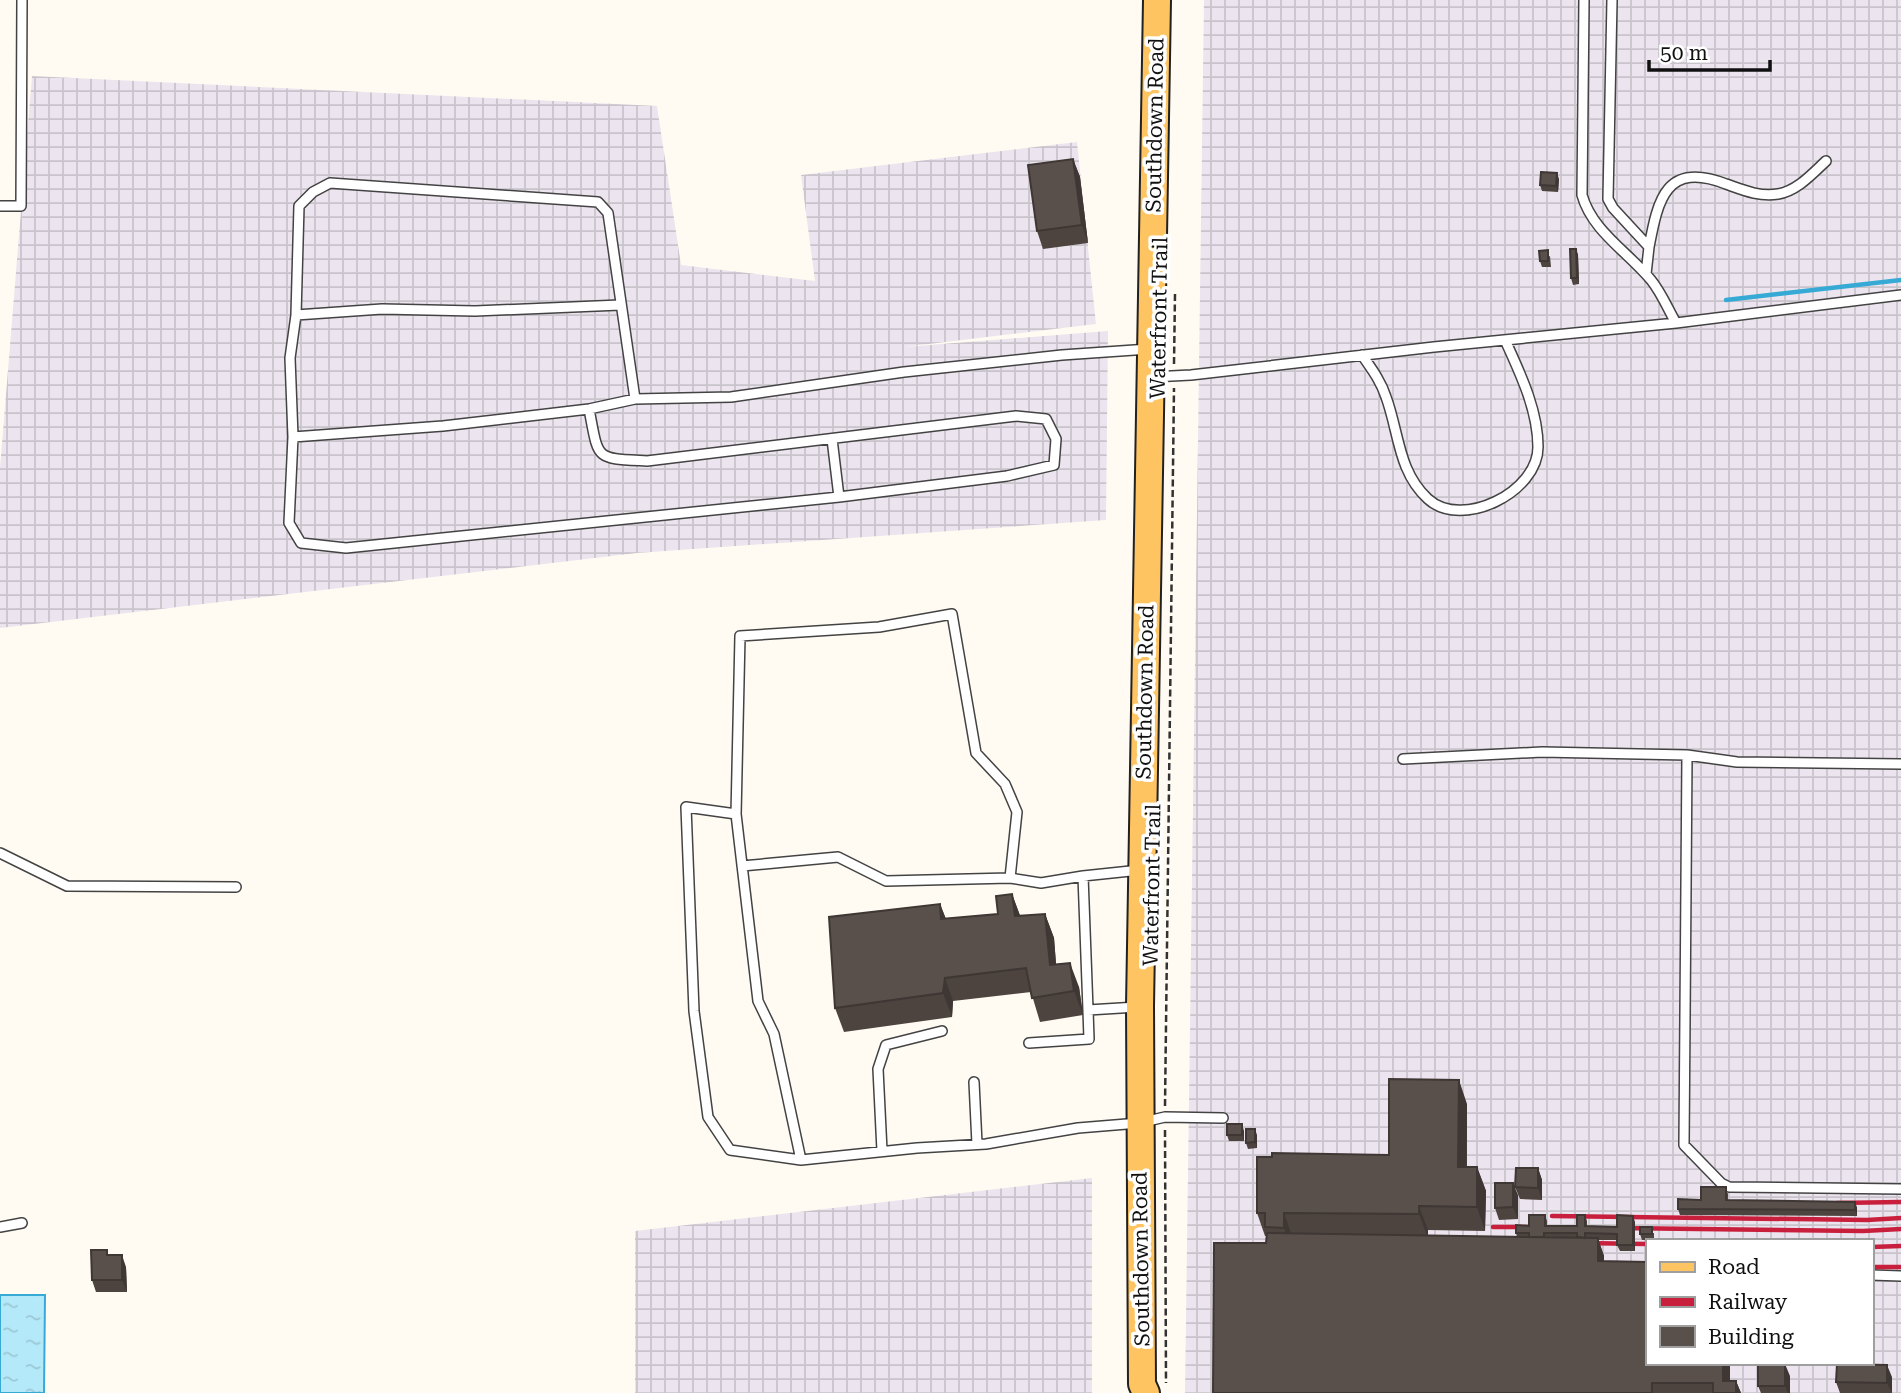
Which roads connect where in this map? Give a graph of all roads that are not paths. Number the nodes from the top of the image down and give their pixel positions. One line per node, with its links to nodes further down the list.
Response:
1 (22, 0): 6 (lane)
2 (1157, 0): 14 (main road, Southdown Road)
3 (1584, 0): 8 (lane)
4 (1612, 0): 7 (lane)
5 (1826, 161): 7 (lane)
6 (0, 206)
7 (1649, 247): 8 (lane)
8 (1646, 274): 12 (lane)
9 (1901, 295): 12 (lane)
10 (620, 305): 11 (lane); 11 (lane); 17 (lane)
11 (296, 315): 19 (lane)
12 (1676, 323): 13 (lane)
13 (1505, 340): 15 (lane); 15 (lane)
14 (1151, 349): 16 (main road, Southdown Road); 17 (lane)
15 (1362, 355): 16 (lane)
16 (1162, 376): 28 (main road, Southdown Road)
17 (635, 399): 18 (lane)
18 (589, 409): 19 (lane); 20 (lane)
19 (293, 438): 21 (lane)
20 (831, 439): 21 (lane); 21 (lane)
21 (839, 497)
22 (1687, 755): 23 (lane); 24 (lane); 42 (lane)
23 (1403, 759)
24 (1901, 765)
25 (736, 815): 27 (lane); 30 (lane); 41 (lane)
26 (0, 853): 31 (lane)
27 (742, 866): 30 (lane); 41 (lane)
28 (1142, 870): 29 (lane); 32 (main road, Southdown Road)
29 (1083, 876): 30 (lane); 33 (lane)
30 (1010, 878)
31 (236, 887)
32 (1140, 1006): 33 (lane); 38 (main road, Southdown Road)
33 (1088, 1010): 35 (lane)
34 (942, 1031): 40 (lane)
35 (1029, 1043)
36 (974, 1082): 39 (lane)
37 (1223, 1118): 38 (lane)
38 (1139, 1123): 39 (lane); 47 (main road, Southdown Road)
39 (977, 1144): 40 (lane)
40 (882, 1152): 41 (lane)
41 (801, 1160)
42 (1901, 1189)
43 (22, 1223): 44 (lane)
44 (0, 1227)
45 (1873, 1275): 46 (lane)
46 (1901, 1276)
47 (1148, 1391)

